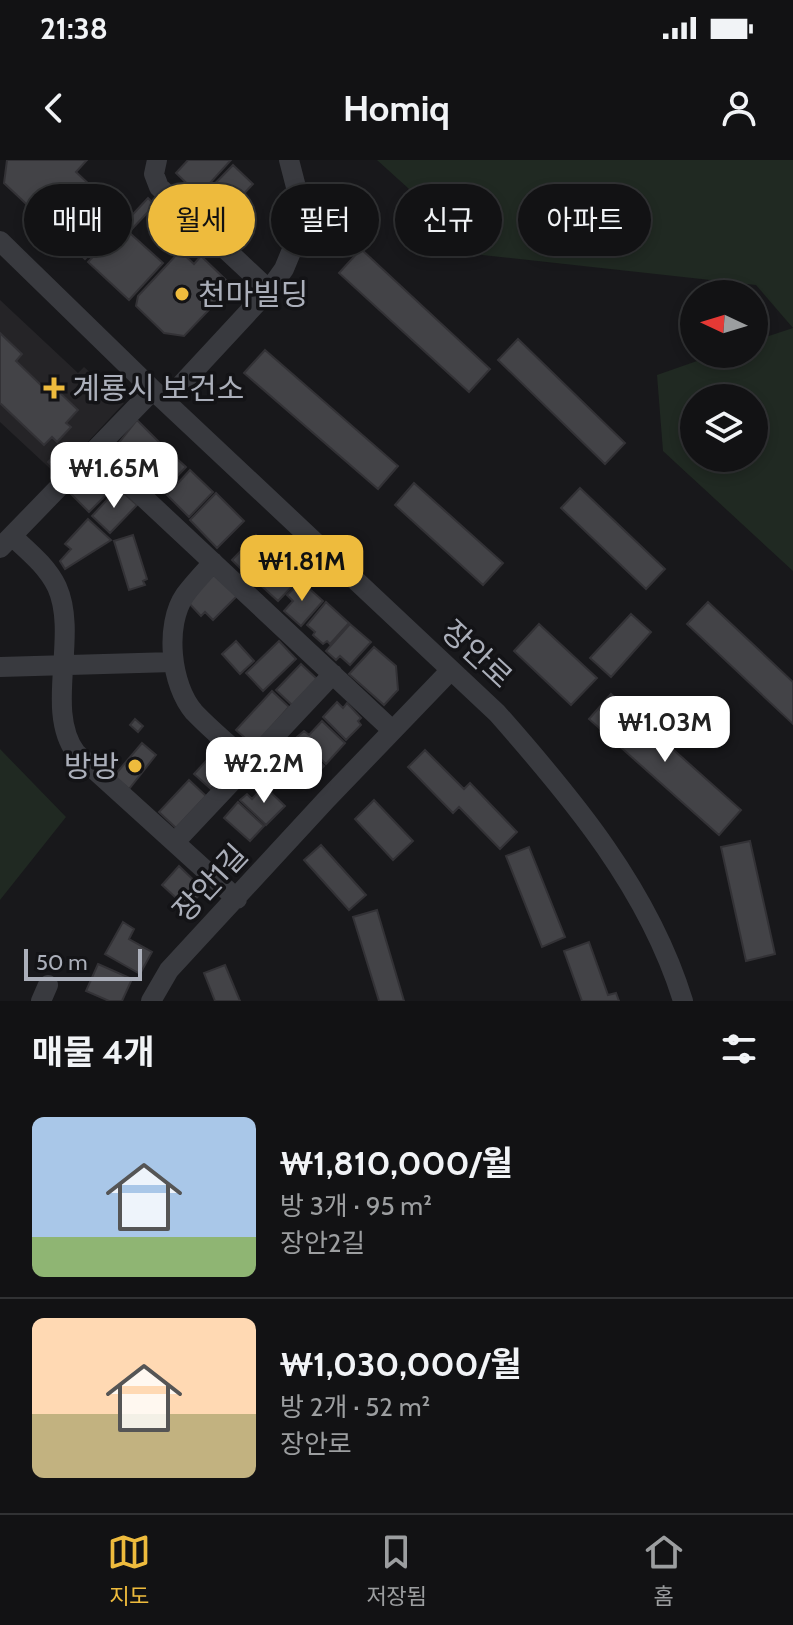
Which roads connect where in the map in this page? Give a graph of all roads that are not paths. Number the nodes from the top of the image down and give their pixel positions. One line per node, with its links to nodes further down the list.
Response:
1 (157, 160): 4 (street)
2 (289, 160): 4 (street)
3 (0, 241): 5 (street, 장안로)
4 (269, 290): 5 (street)
5 (159, 395): 6 (street); 12 (street, 장안로)
6 (94, 451): 7 (street); 8 (street)
7 (6, 542): 10 (street)
8 (213, 562): 9 (street); 13 (street)
9 (173, 662): 10 (street); 15 (street)
10 (64, 664): 11 (street); 16 (street)
11 (0, 667)
12 (450, 671): 14 (street, 장안1길); 19 (street, 장안로)
13 (333, 674): 14 (street); 15 (street)
14 (392, 730): 17 (street, 장안1길)
15 (249, 763): 16 (street)
16 (176, 841): 17 (street)
17 (237, 899): 18 (street, 장안1길)
18 (151, 1001)
19 (683, 1001)

